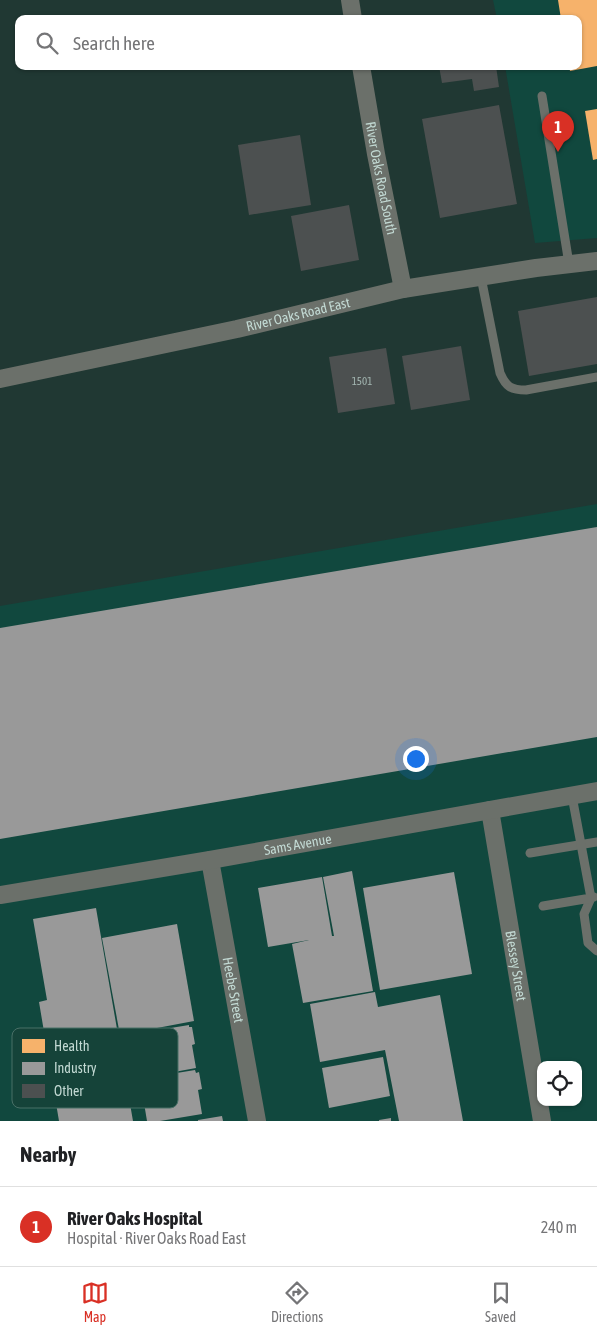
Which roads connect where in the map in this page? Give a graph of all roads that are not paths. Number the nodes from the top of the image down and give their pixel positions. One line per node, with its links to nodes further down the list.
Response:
1 (350, 0): 2 (street)
2 (352, 15)
3 (362, 70): 8 (street, River Oaks Road South)
4 (542, 96): 6 (lane)
5 (597, 261): 6 (street, River Oaks Road East)
6 (569, 264): 7 (street, River Oaks Road East)
7 (481, 277): 8 (street, River Oaks Road East); 9 (lane)
8 (403, 290): 10 (street, River Oaks Road East)
9 (597, 377)
10 (0, 379)
11 (597, 791): 12 (street, Sams Avenue)
12 (572, 796): 13 (street, Sams Avenue); 15 (lane)
13 (490, 810): 17 (street, Sams Avenue); 23 (street, Blessey Street)
14 (597, 842): 15 (lane)
15 (581, 845): 16 (lane); 19 (lane)
16 (530, 853)
17 (210, 860): 18 (street, Sams Avenue); 22 (street, Heebe Street)
18 (0, 895)
19 (595, 900): 20 (lane); 21 (lane)
20 (543, 906)
21 (597, 951)
22 (257, 1121)
23 (542, 1121)

